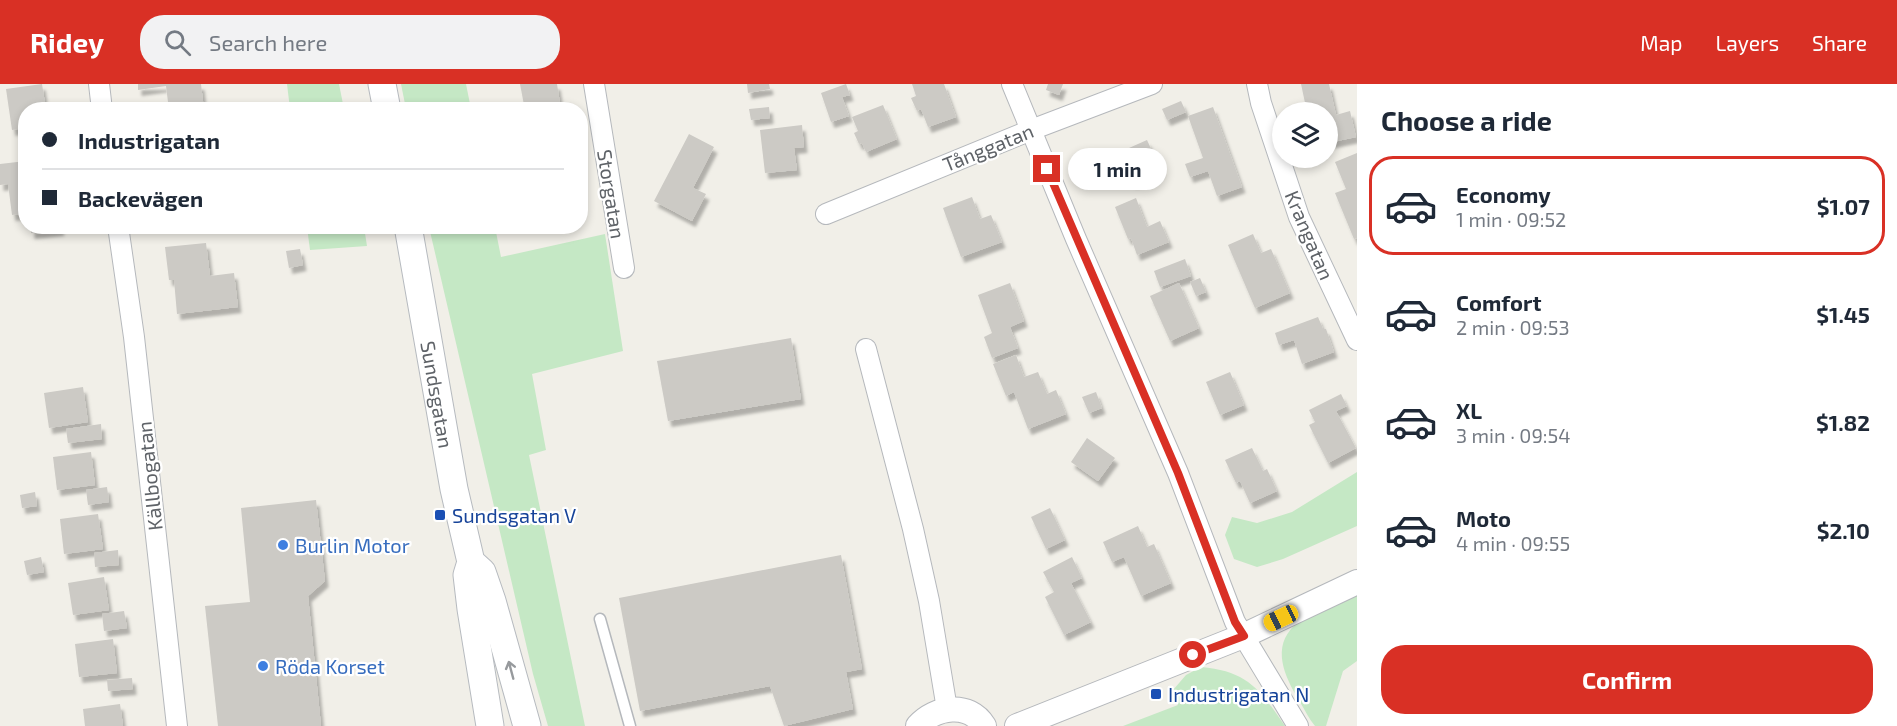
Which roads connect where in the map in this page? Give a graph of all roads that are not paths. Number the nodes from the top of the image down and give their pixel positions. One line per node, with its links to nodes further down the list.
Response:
1 (99, 84): 7 (street)
2 (382, 84): 8 (main road)
3 (594, 84): 13 (street, Storgatan)
4 (1012, 84): 9 (street)
5 (1152, 84): 9 (street, Tånggatan)
6 (1257, 84): 14 (street, Krangatan)
7 (101, 102)
8 (385, 102)
9 (1031, 130): 10 (street, Tånggatan); 20 (street)
10 (826, 214)
11 (119, 234): 22 (street, Källbogatan)
12 (409, 234): 17 (main road, Sundsgatan)
13 (624, 268)
14 (1352, 315): 15 (street, Krangatan)
15 (1357, 340)
16 (866, 349): 21 (street)
17 (471, 562): 23 (main road, Sundsgatan); 24 (main road, Sundsgatan, one-way to 17)
18 (1357, 582): 20 (street)
19 (600, 619): 25 (lane)
20 (1244, 636): 28 (street); 29 (street)
21 (947, 709): 26 (street); 27 (street)
22 (177, 726)
23 (490, 726)
24 (526, 726)
25 (630, 726)
26 (918, 726)
27 (984, 726)
28 (1017, 726)
29 (1298, 726)

